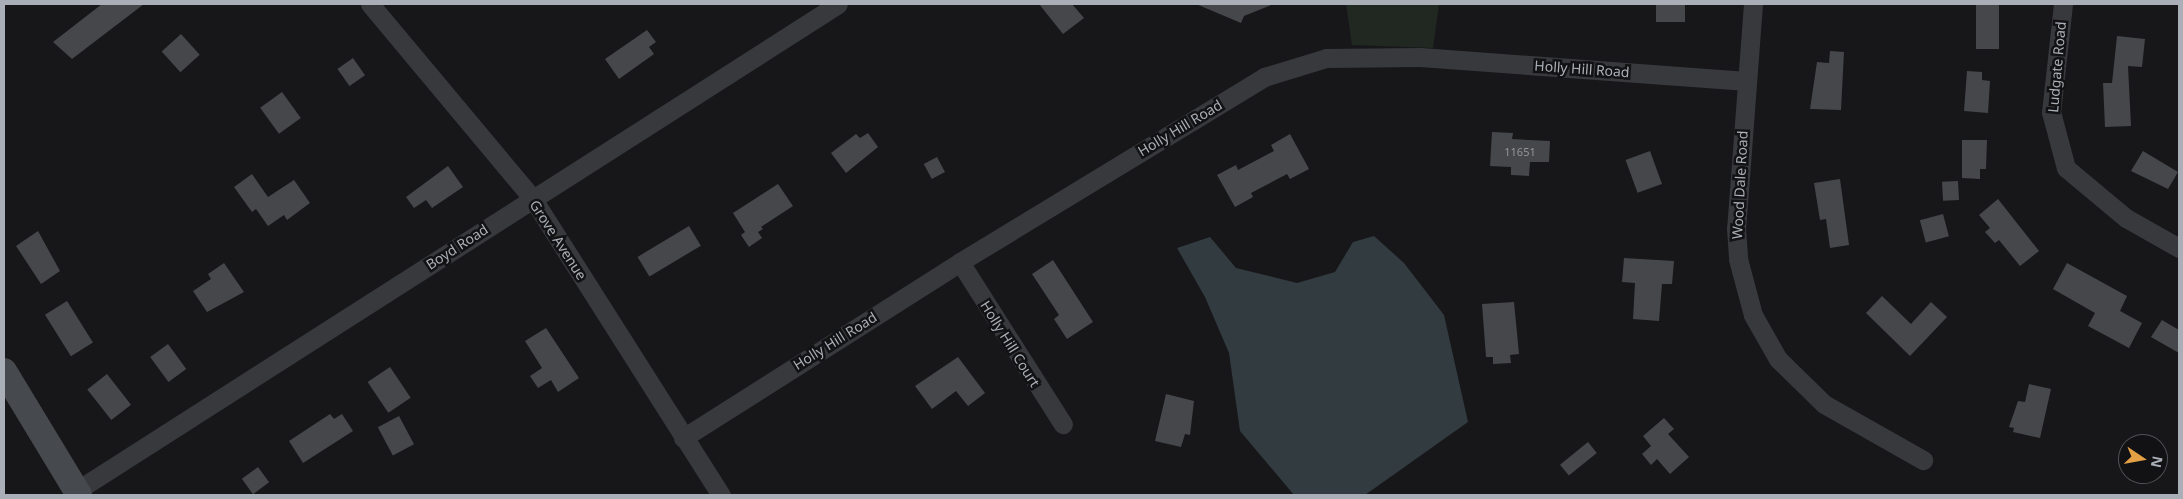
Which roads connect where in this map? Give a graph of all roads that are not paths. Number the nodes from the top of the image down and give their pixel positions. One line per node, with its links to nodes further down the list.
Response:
1 (370, 4): 6 (street, Grove Avenue)
2 (838, 4): 6 (street, Boyd Road)
3 (1753, 4): 5 (street, Wood Dale Road)
4 (2063, 4): 7 (street, Ludgate Road)
5 (1747, 81): 8 (street, Holly Hill Road); 12 (street, Wood Dale Road)
6 (533, 199): 11 (street, Grove Avenue); 13 (street, Boyd Road)
7 (2179, 248)
8 (960, 262): 10 (street, Holly Hill Court); 11 (street, Holly Hill Road)
9 (4, 371): 13 (street)
10 (1063, 424)
11 (683, 438): 14 (street, Grove Avenue)
12 (1923, 460)
13 (78, 493)
14 (720, 495)

